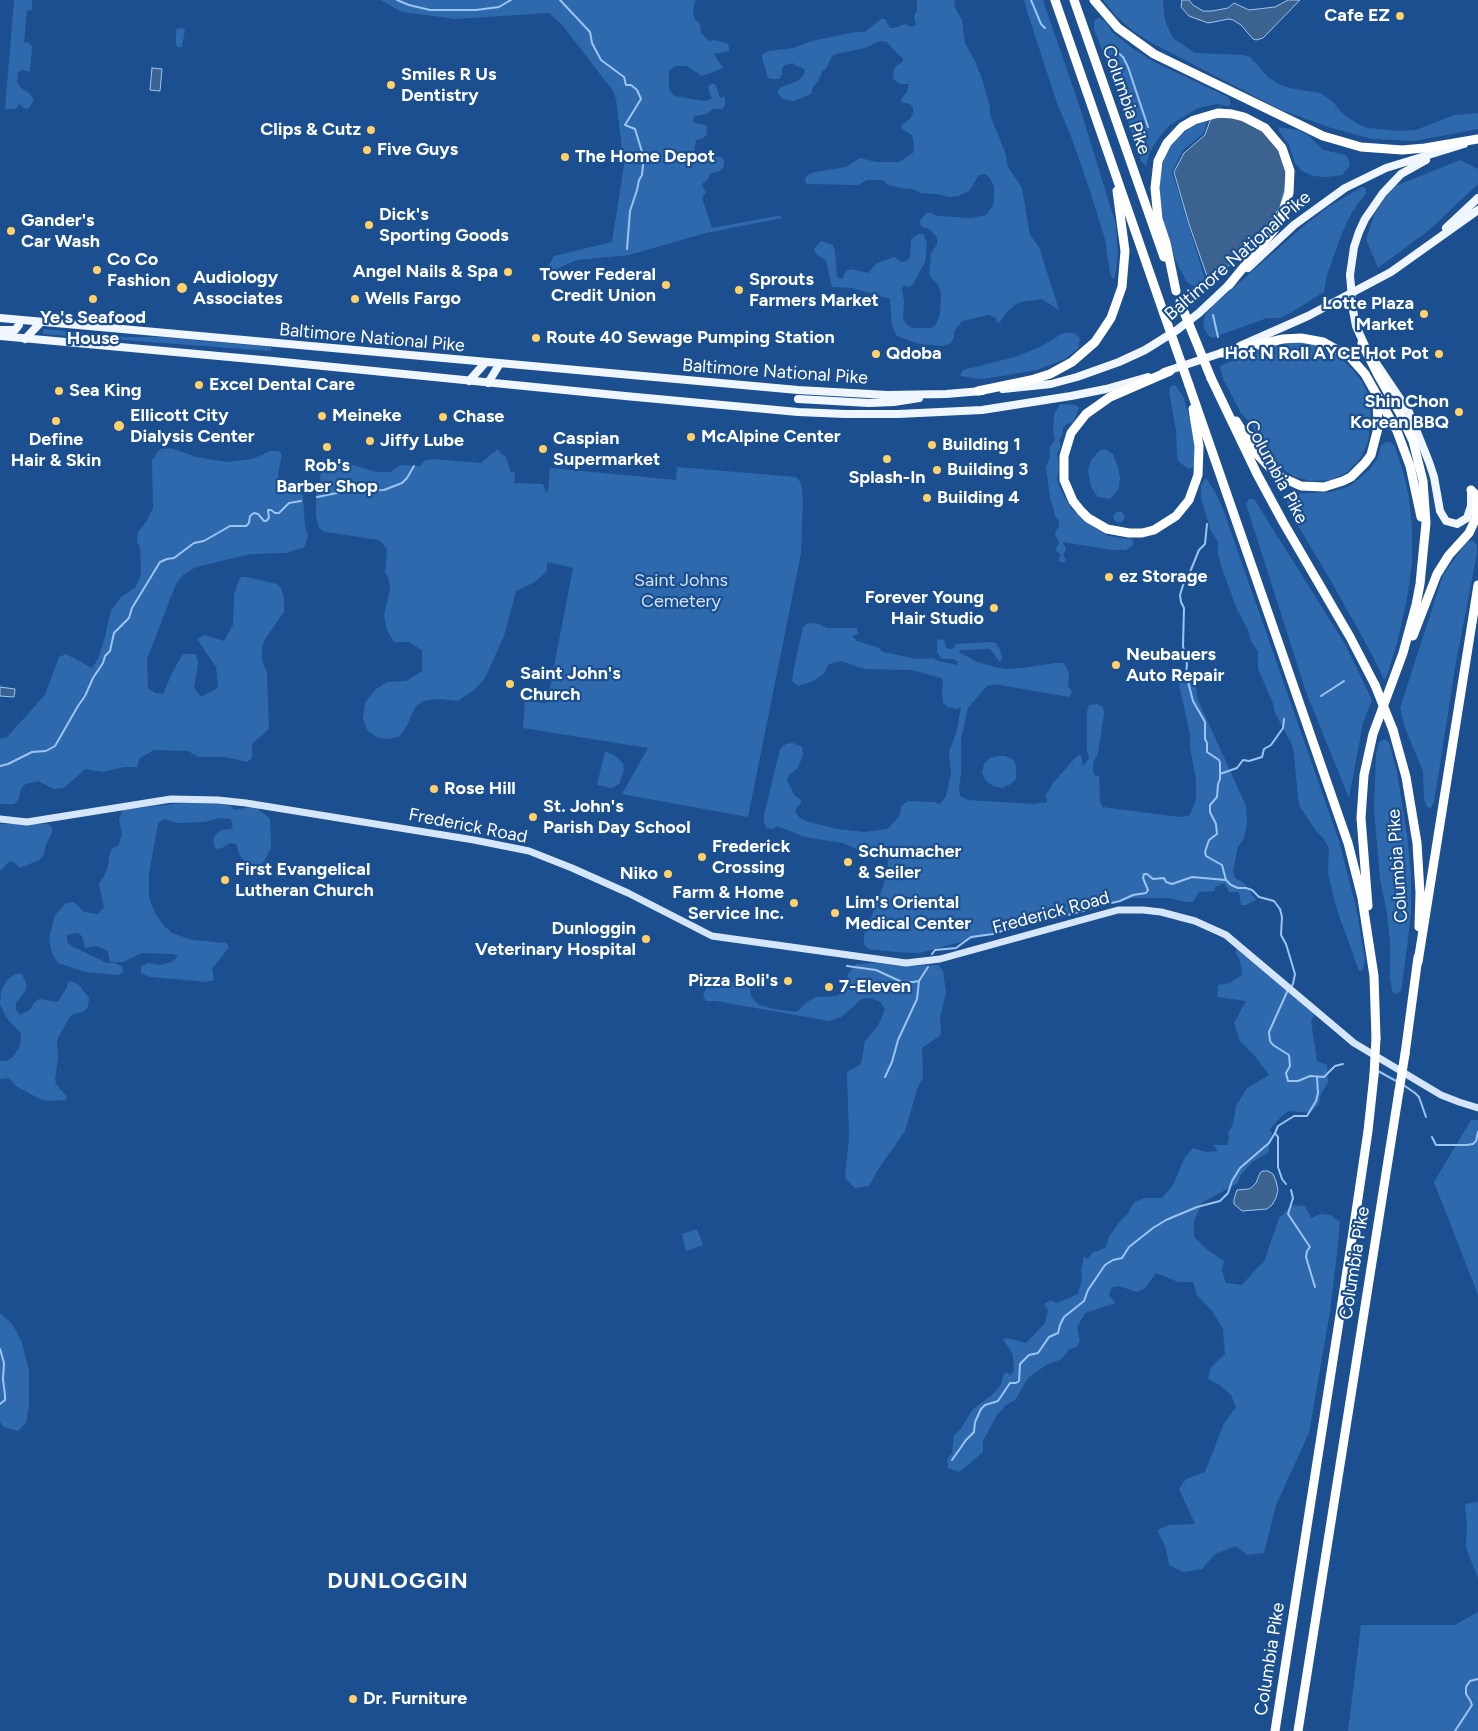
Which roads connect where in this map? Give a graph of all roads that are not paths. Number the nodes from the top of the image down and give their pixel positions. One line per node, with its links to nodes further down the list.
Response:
1 (1055, 0): 6 (highway, Columbia Pike)
2 (1074, 0): 11 (highway, Columbia Pike)
3 (1094, 0): 4 (highway)
4 (1478, 139): 5 (main road, Baltimore National Pike)
5 (1436, 154): 10 (main road, Baltimore National Pike); 18 (main road, bridge)
6 (1112, 164): 25 (highway, Columbia Pike, bridge); 26 (highway)
7 (1478, 198): 9 (main road)
8 (1478, 210): 9 (main road, Baltimore National Pike)
9 (1421, 252): 19 (main road, Baltimore National Pike)
10 (1229, 286): 11 (highway); 26 (main road, Baltimore National Pike)
11 (1176, 291): 27 (highway, Columbia Pike, bridge)
12 (0, 318): 13 (main road, Baltimore National Pike)
13 (19, 320): 14 (main road, Baltimore National Pike); 15 (main road)
14 (41, 322): 17 (main road); 20 (main road, Baltimore National Pike)
15 (0, 330)
16 (0, 336): 17 (main road, Baltimore National Pike)
17 (25, 339): 23 (main road, Baltimore National Pike)
18 (1362, 342): 31 (main road); 32 (highway)
19 (1222, 353): 22 (main road, Baltimore National Pike); 29 (highway)
20 (485, 363): 21 (main road, Baltimore National Pike); 23 (main road)
21 (499, 365): 24 (main road); 28 (main road, Baltimore National Pike)
22 (1170, 371): 24 (main road, Baltimore National Pike); 25 (highway)
23 (469, 381): 24 (main road, Baltimore National Pike)
24 (488, 383)
25 (1189, 384): 37 (highway, Columbia Pike)
26 (978, 391): 28 (main road, Baltimore National Pike)
27 (1217, 392): 29 (highway); 36 (highway, Columbia Pike, bridge)
28 (946, 394): 30 (main road)
29 (1377, 398): 32 (highway)
30 (798, 399)
31 (1472, 490): 34 (highway)
32 (1423, 563): 34 (highway)
33 (1478, 588): 36 (highway)
34 (1389, 692): 37 (highway)
35 (0, 819): 38 (main road, Frederick Road)
36 (1418, 962): 40 (highway, Columbia Pike, bridge)
37 (1374, 976): 39 (highway, Columbia Pike, bridge)
38 (1478, 1108)
39 (1275, 1731)
40 (1298, 1731)

